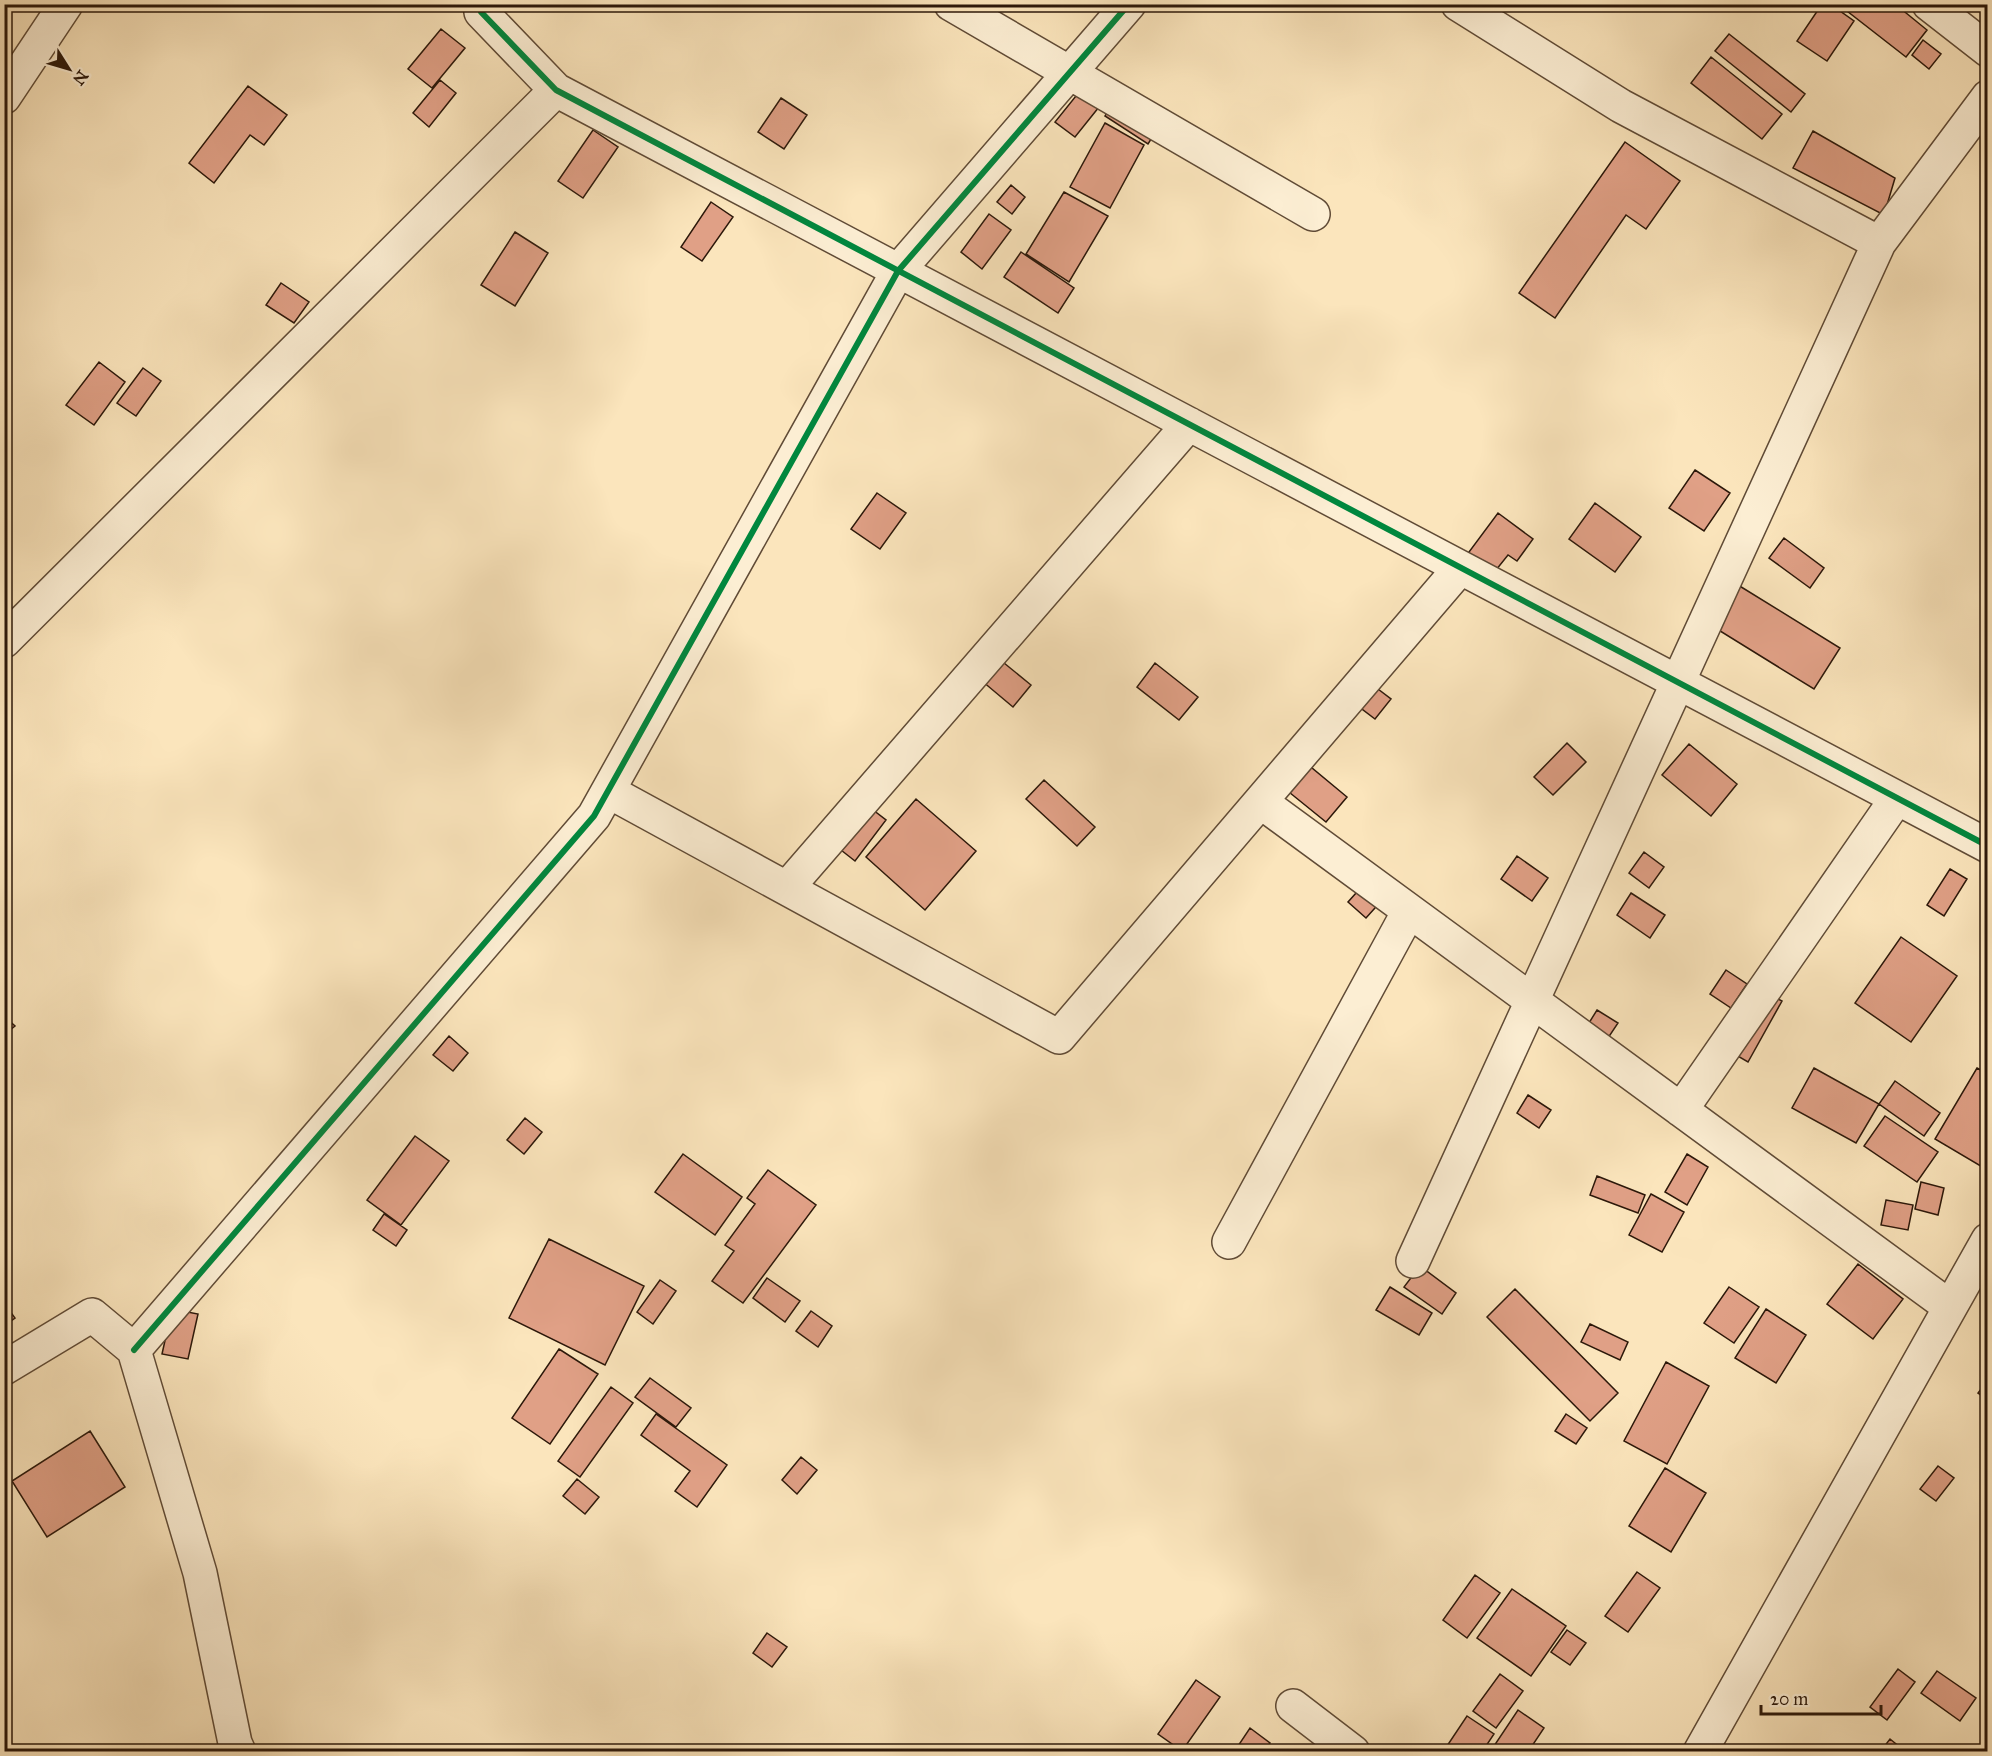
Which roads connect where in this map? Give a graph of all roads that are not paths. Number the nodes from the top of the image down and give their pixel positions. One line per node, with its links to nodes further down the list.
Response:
1 (66, 4): 10 (street)
2 (486, 4): 9 (street)
3 (951, 4): 8 (street)
4 (1129, 4): 8 (street)
5 (1458, 4): 13 (street)
6 (1929, 4): 7 (street)
7 (1988, 50)
8 (1070, 74): 12 (street); 14 (street)
9 (556, 90): 14 (street); 17 (street)
10 (4, 97)
11 (1988, 97): 13 (street)
12 (1313, 214)
13 (1880, 243): 18 (street)
14 (898, 271): 15 (street); 19 (street)
15 (1189, 424): 16 (street); 23 (street)
16 (1460, 568): 18 (street); 21 (street)
17 (4, 641)
18 (1678, 682): 20 (street); 25 (street)
19 (608, 791): 23 (street); 31 (street)
20 (1897, 798): 22 (street); 26 (street)
21 (1261, 802): 23 (street); 24 (street)
22 (1988, 846)
23 (787, 888)
24 (1409, 911): 25 (street); 28 (street)
25 (1532, 1000): 26 (street); 29 (street)
26 (1681, 1110): 30 (street)
27 (1988, 1240): 30 (street)
28 (1229, 1242)
29 (1413, 1261)
30 (1950, 1307): 36 (street)
31 (134, 1350): 32 (street); 34 (street)
32 (4, 1368)
33 (1293, 1706): 35 (street)
34 (239, 1752)
35 (1353, 1752)
36 (1700, 1752)

